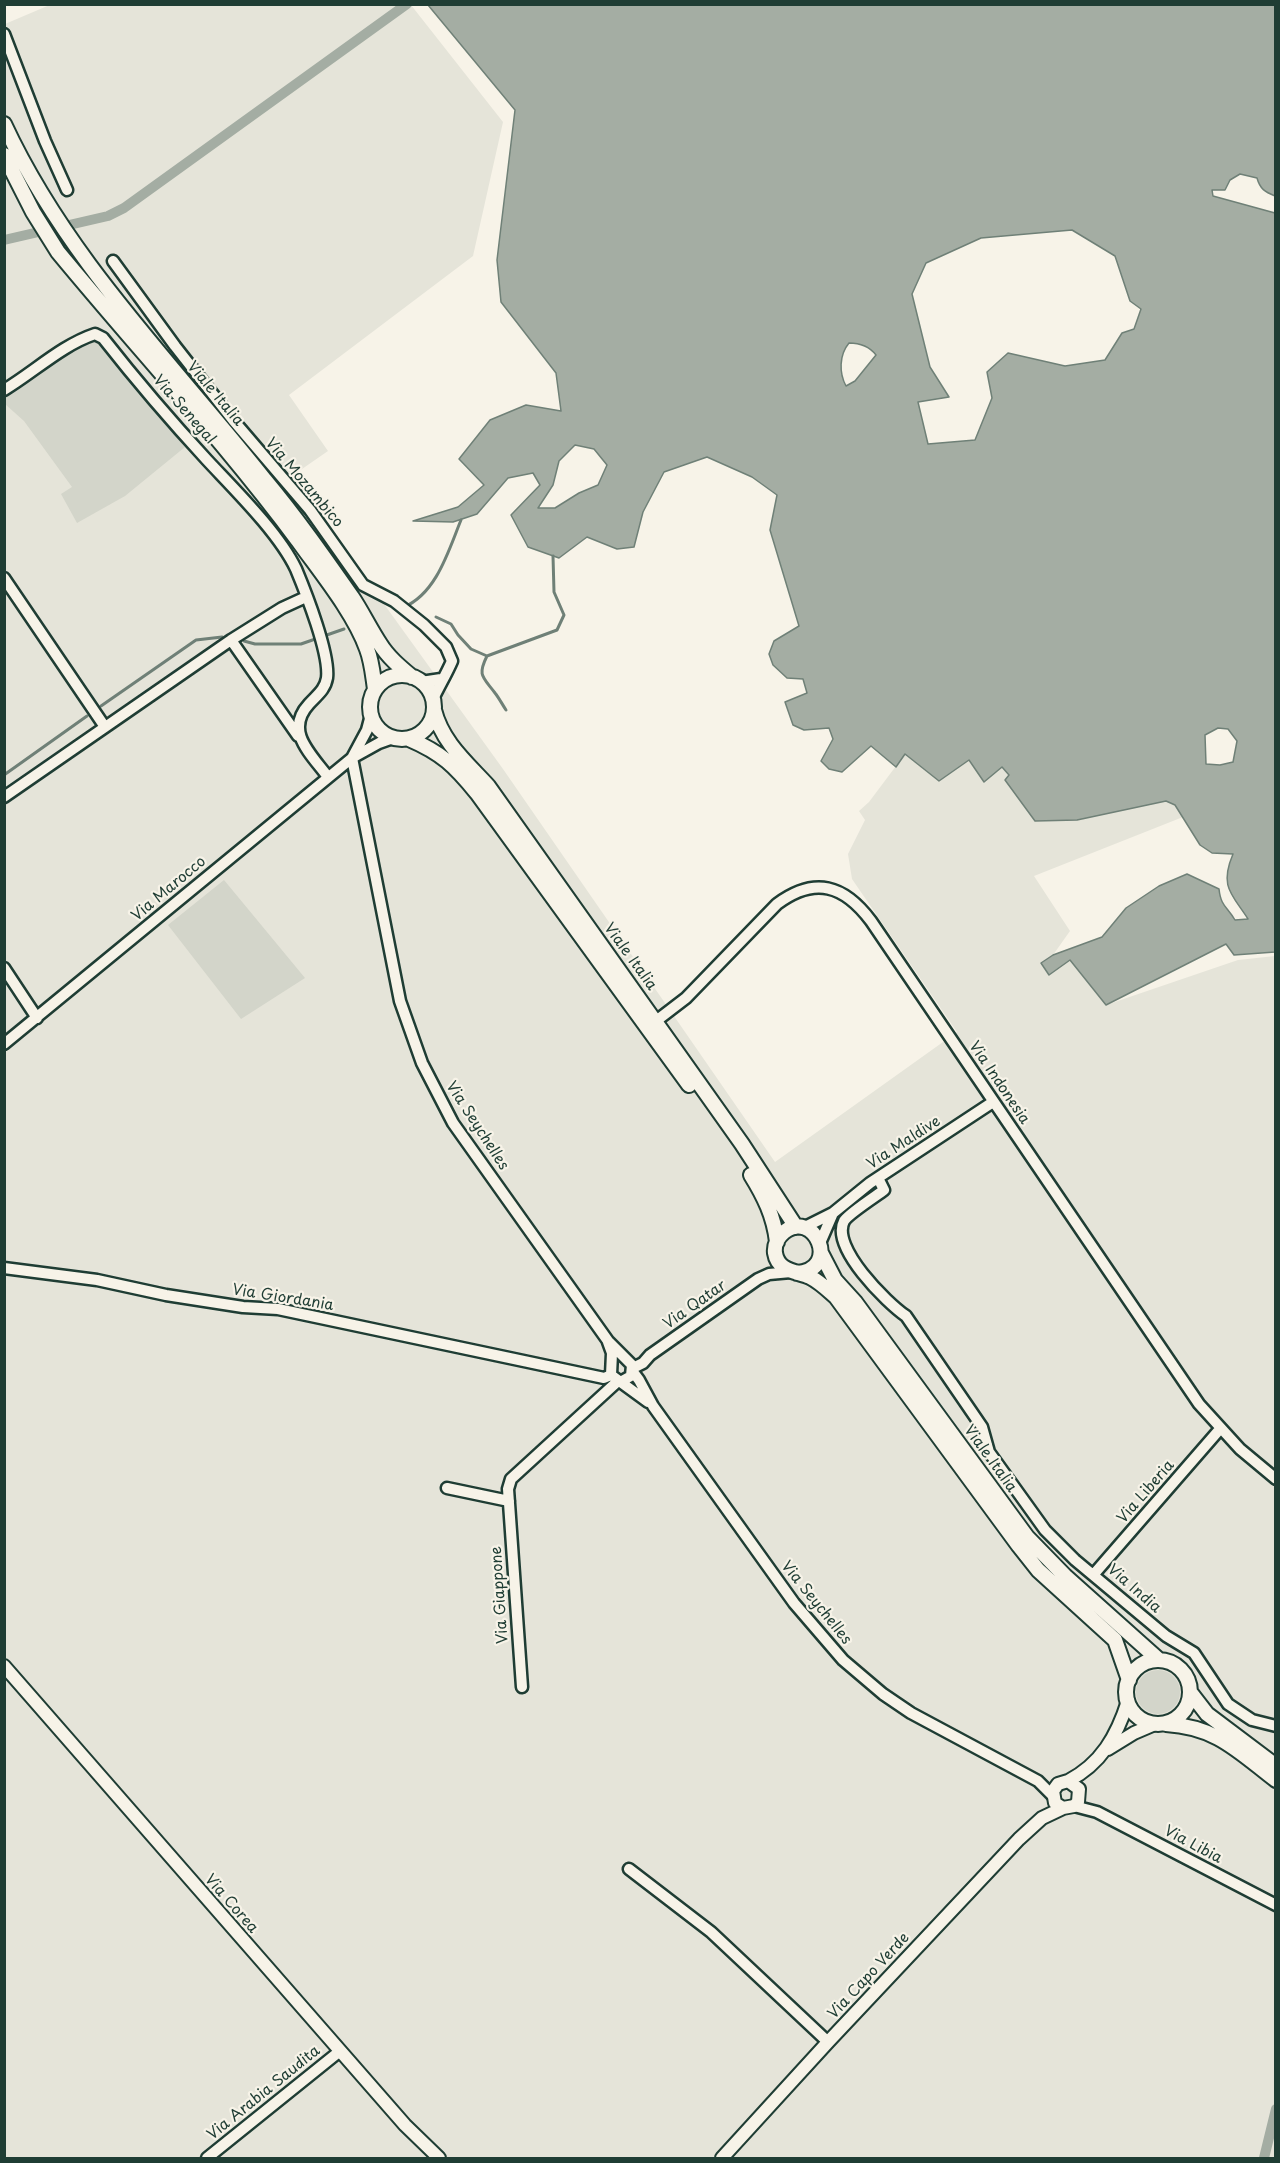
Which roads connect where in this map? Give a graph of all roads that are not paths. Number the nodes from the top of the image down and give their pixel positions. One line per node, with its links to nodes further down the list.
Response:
1 (4, 34): 4 (street)
2 (4, 124): 10 (main road, Viale Italia)
3 (4, 155): 12 (main road, Viale Italia)
4 (67, 190)
5 (113, 261): 11 (street, Via Mozambico)
6 (4, 390): 8 (street, Via Senegal)
7 (4, 578): 15 (street)
8 (306, 597): 9 (street); 18 (street, Via Senegal)
9 (231, 640): 15 (street); 18 (street)
10 (416, 679): 11 (street); 12 (main road); 13 (main road)
11 (441, 679): 13 (street, Via Mozambico)
12 (375, 689): 14 (main road)
13 (433, 705): 17 (main road); 24 (main road, Viale Italia)
14 (371, 715): 16 (main road); 19 (street, Via Marocco)
15 (105, 728): 21 (street)
16 (393, 738): 17 (main road); 19 (street, Via Marocco)
17 (409, 739): 31 (main road, Viale Italia)
18 (300, 740): 20 (street)
19 (352, 758): 20 (street, Via Marocco); 35 (street, Via Seychelles)
20 (328, 777): 23 (street, Via Marocco)
21 (4, 796)
22 (4, 968): 23 (street)
23 (37, 1018): 25 (street, Via Marocco)
24 (656, 1021): 26 (street, Via Indonesia); 29 (main road, Viale Italia)
25 (4, 1044)
26 (993, 1101): 27 (street, Via Maldive); 41 (street, Via Indonesia)
27 (878, 1178): 28 (street, Via Maldive); 45 (street, Via India)
28 (833, 1213): 29 (street, Via Maldive); 30 (street, Via Maldive)
29 (800, 1227): 30 (main road); 31 (main road)
30 (820, 1248): 33 (main road); 46 (main road, Viale Italia)
31 (776, 1249): 33 (main road); 34 (street)
32 (4, 1268): 38 (street, Via Giordania)
33 (794, 1272): 34 (street); 48 (main road, Viale Italia)
34 (758, 1279): 36 (street, Via Qatar)
35 (608, 1341): 36 (street, Via Seychelles); 37 (street, Via Seychelles)
36 (630, 1365): 37 (street); 37 (street, Via Giordania); 40 (street, Via Seychelles)
37 (615, 1374): 38 (street, Via Giordania); 39 (street, Via Giappone); 40 (street, Via Seychelles)
38 (591, 1376): 39 (street)
39 (599, 1397): 44 (street, Via Giappone)
40 (653, 1406): 57 (street, Via Seychelles)
41 (1220, 1429): 42 (street, Via Indonesia); 45 (street, Via Liberia)
42 (1275, 1479)
43 (447, 1488): 44 (street)
44 (509, 1501): 49 (street, Via Giappone)
45 (1094, 1574): 53 (street, Via India)
46 (1159, 1660): 48 (main road); 50 (main road)
47 (4, 1666): 66 (street, Via Corea)
48 (1129, 1680): 51 (main road)
49 (522, 1687)
50 (1190, 1692): 52 (main road); 55 (main road)
51 (1128, 1701): 52 (main road); 54 (street)
52 (1159, 1724): 54 (street); 56 (main road)
53 (1275, 1726)
54 (1107, 1749): 58 (street)
55 (1275, 1766)
56 (1275, 1780)
57 (1038, 1781): 58 (street, Via Seychelles); 59 (street, Via Seychelles)
58 (1071, 1787): 59 (street, Via Capo Verde); 60 (street); 61 (street, Via Libia)
59 (1052, 1797): 60 (street); 62 (street, Via Capo Verde)
60 (1068, 1807): 61 (street, Via Libia); 62 (street, Via Capo Verde)
61 (1097, 1812): 64 (street, Via Libia)
62 (1042, 1818): 65 (street, Via Capo Verde)
63 (629, 1869): 65 (street)
64 (1275, 1905)
65 (828, 2042): 69 (street, Via Capo Verde)
66 (340, 2051): 67 (street, Via Arabia Saudita); 68 (street, Via Corea)
67 (207, 2158)
68 (439, 2158)
69 (722, 2158)

